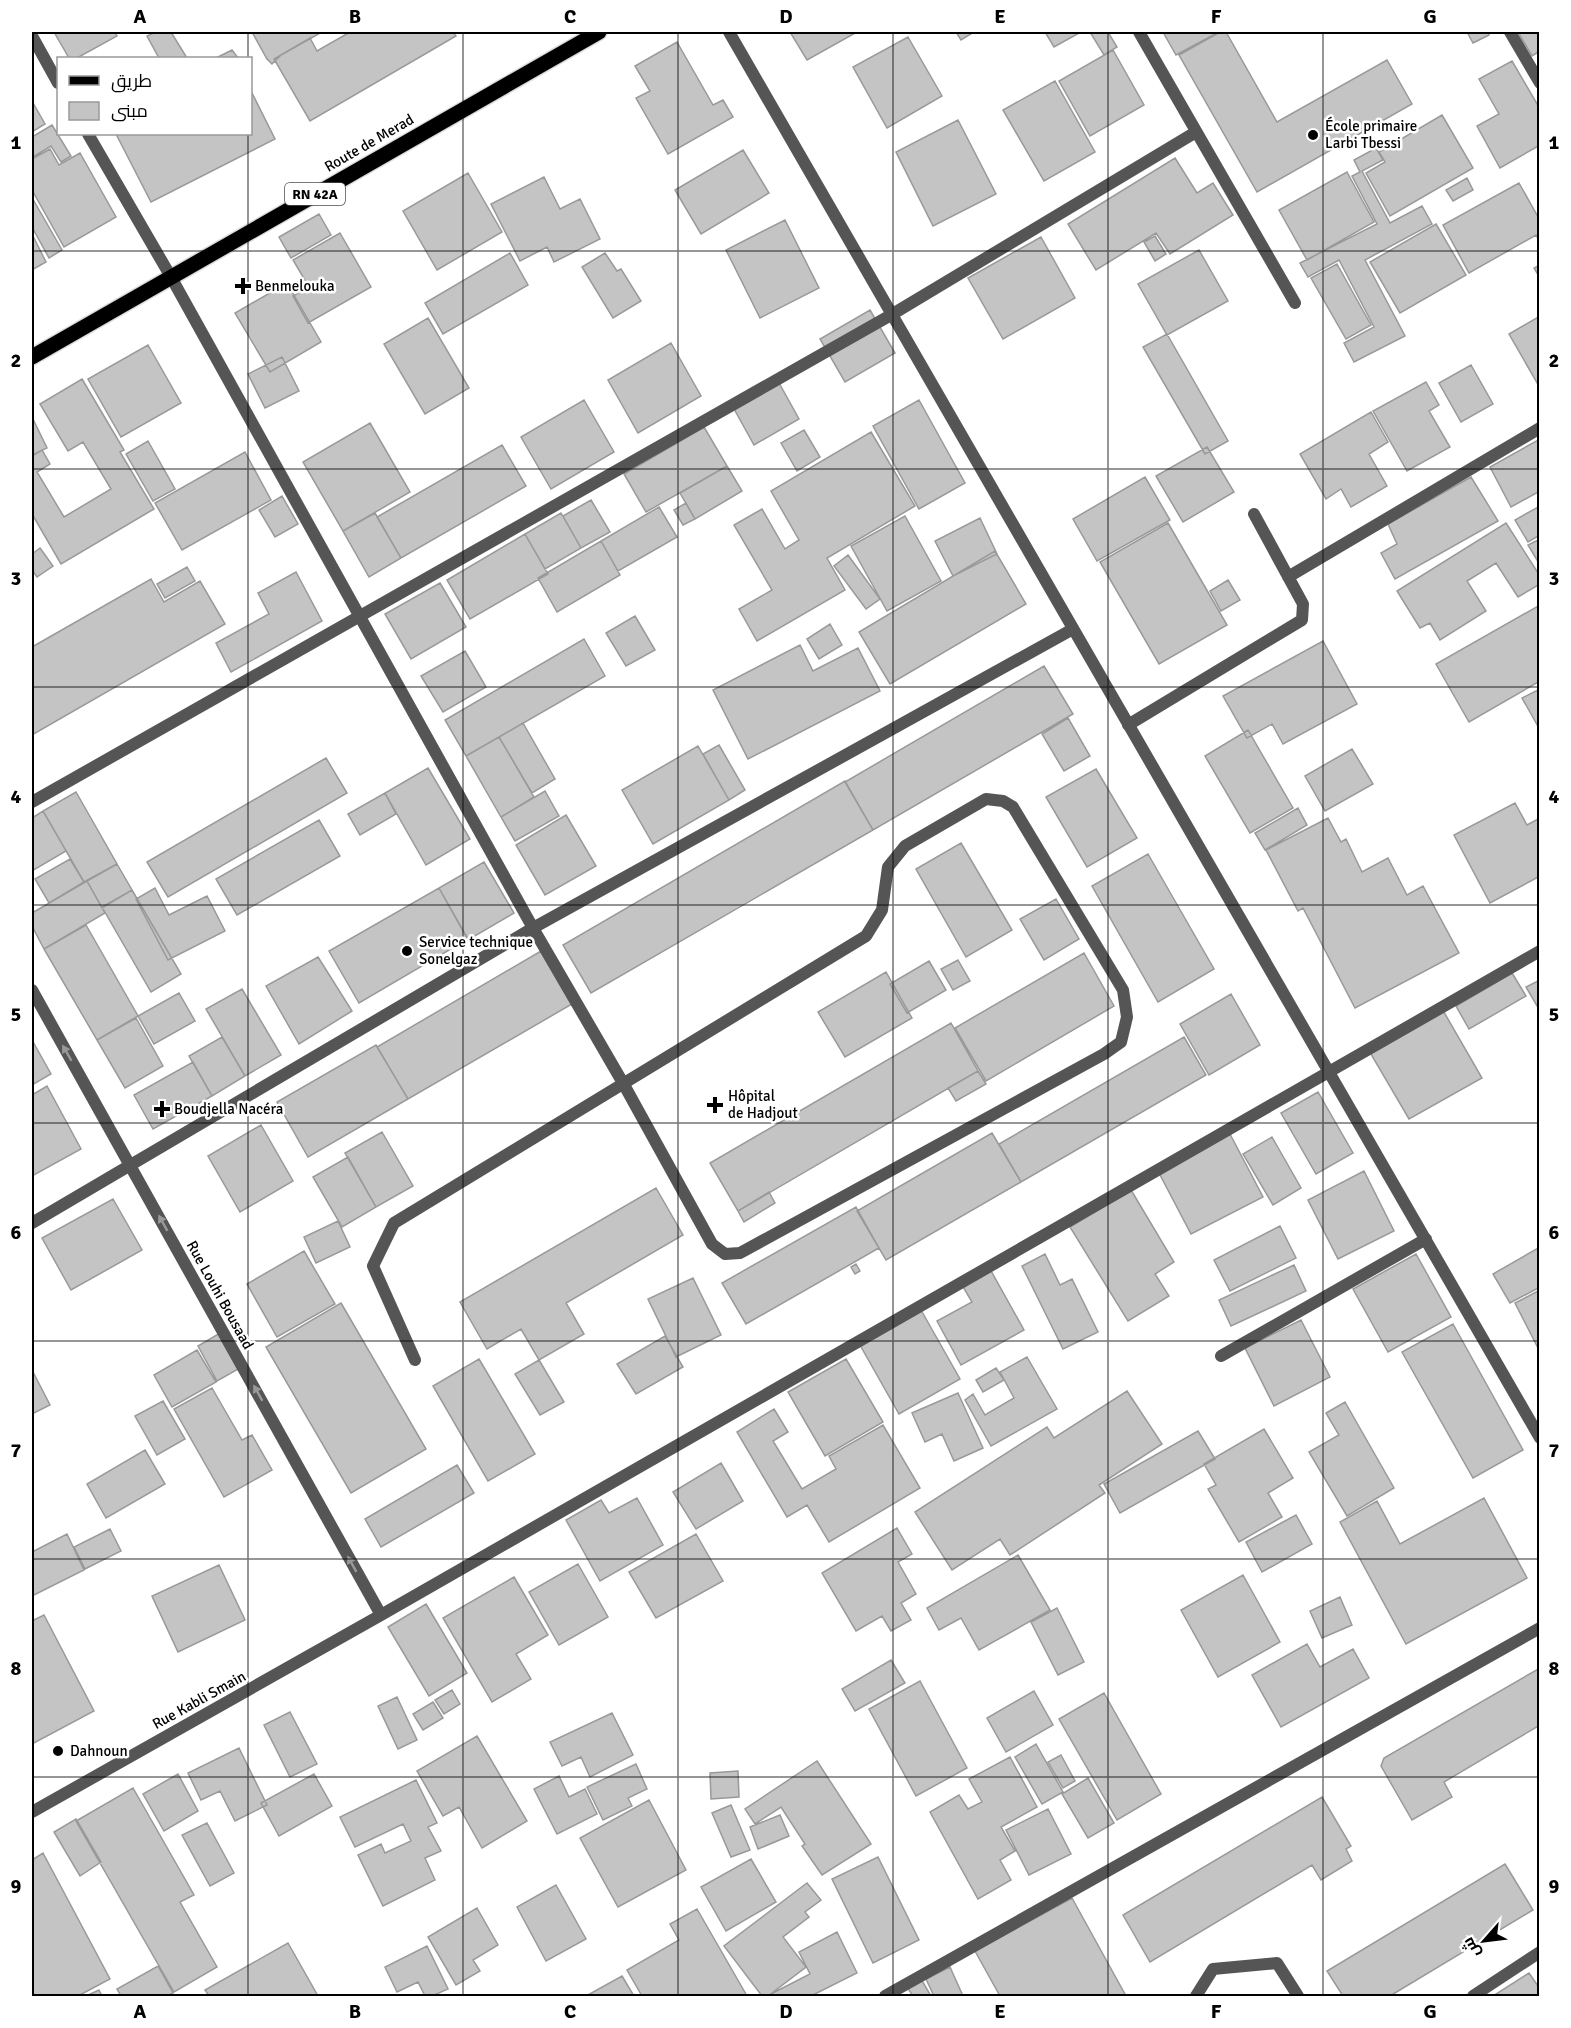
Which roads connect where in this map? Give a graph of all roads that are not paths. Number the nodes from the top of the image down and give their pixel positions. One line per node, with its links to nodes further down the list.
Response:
1 (599, 32): 10 (main road, Route de Merad / RN 42A)
2 (729, 32): 12 (street)
3 (1139, 32): 8 (street)
4 (1510, 32): 7 (street)
5 (32, 36): 6 (street)
6 (57, 81)
7 (1539, 83)
8 (1196, 132): 11 (street); 12 (street)
9 (89, 135): 10 (street)
10 (171, 277): 13 (main road, Route de Merad / RN 42A); 17 (street)
11 (1295, 303)
12 (891, 315): 17 (street); 18 (street)
13 (32, 357)
14 (1539, 428): 16 (street)
15 (1254, 514): 16 (street)
16 (1288, 577): 19 (street)
17 (359, 615): 20 (street); 21 (street)
18 (1073, 629): 19 (street); 21 (street)
19 (1128, 725): 24 (street)
20 (32, 802)
21 (533, 928): 25 (street); 26 (street)
22 (1539, 951): 24 (street, Rue Kabli Smain)
23 (32, 990): 26 (street, Rue Louhi Bousaad, one-way to 23)
24 (1328, 1071): 28 (street); 32 (street, Rue Kabli Smain)
25 (623, 1083): 25 (street); 30 (street)
26 (130, 1164): 27 (street); 32 (street, Rue Louhi Bousaad, one-way to 26)
27 (32, 1223)
28 (1426, 1239): 29 (street); 31 (street)
29 (1221, 1356)
30 (416, 1360)
31 (1539, 1438)
32 (381, 1615): 34 (street, Rue Kabli Smain)
33 (1539, 1628): 36 (street)
34 (32, 1812)
35 (1539, 1952): 39 (street)
36 (885, 1996)
37 (1196, 1996): 38 (street)
38 (1298, 1996)
39 (1473, 1996)

